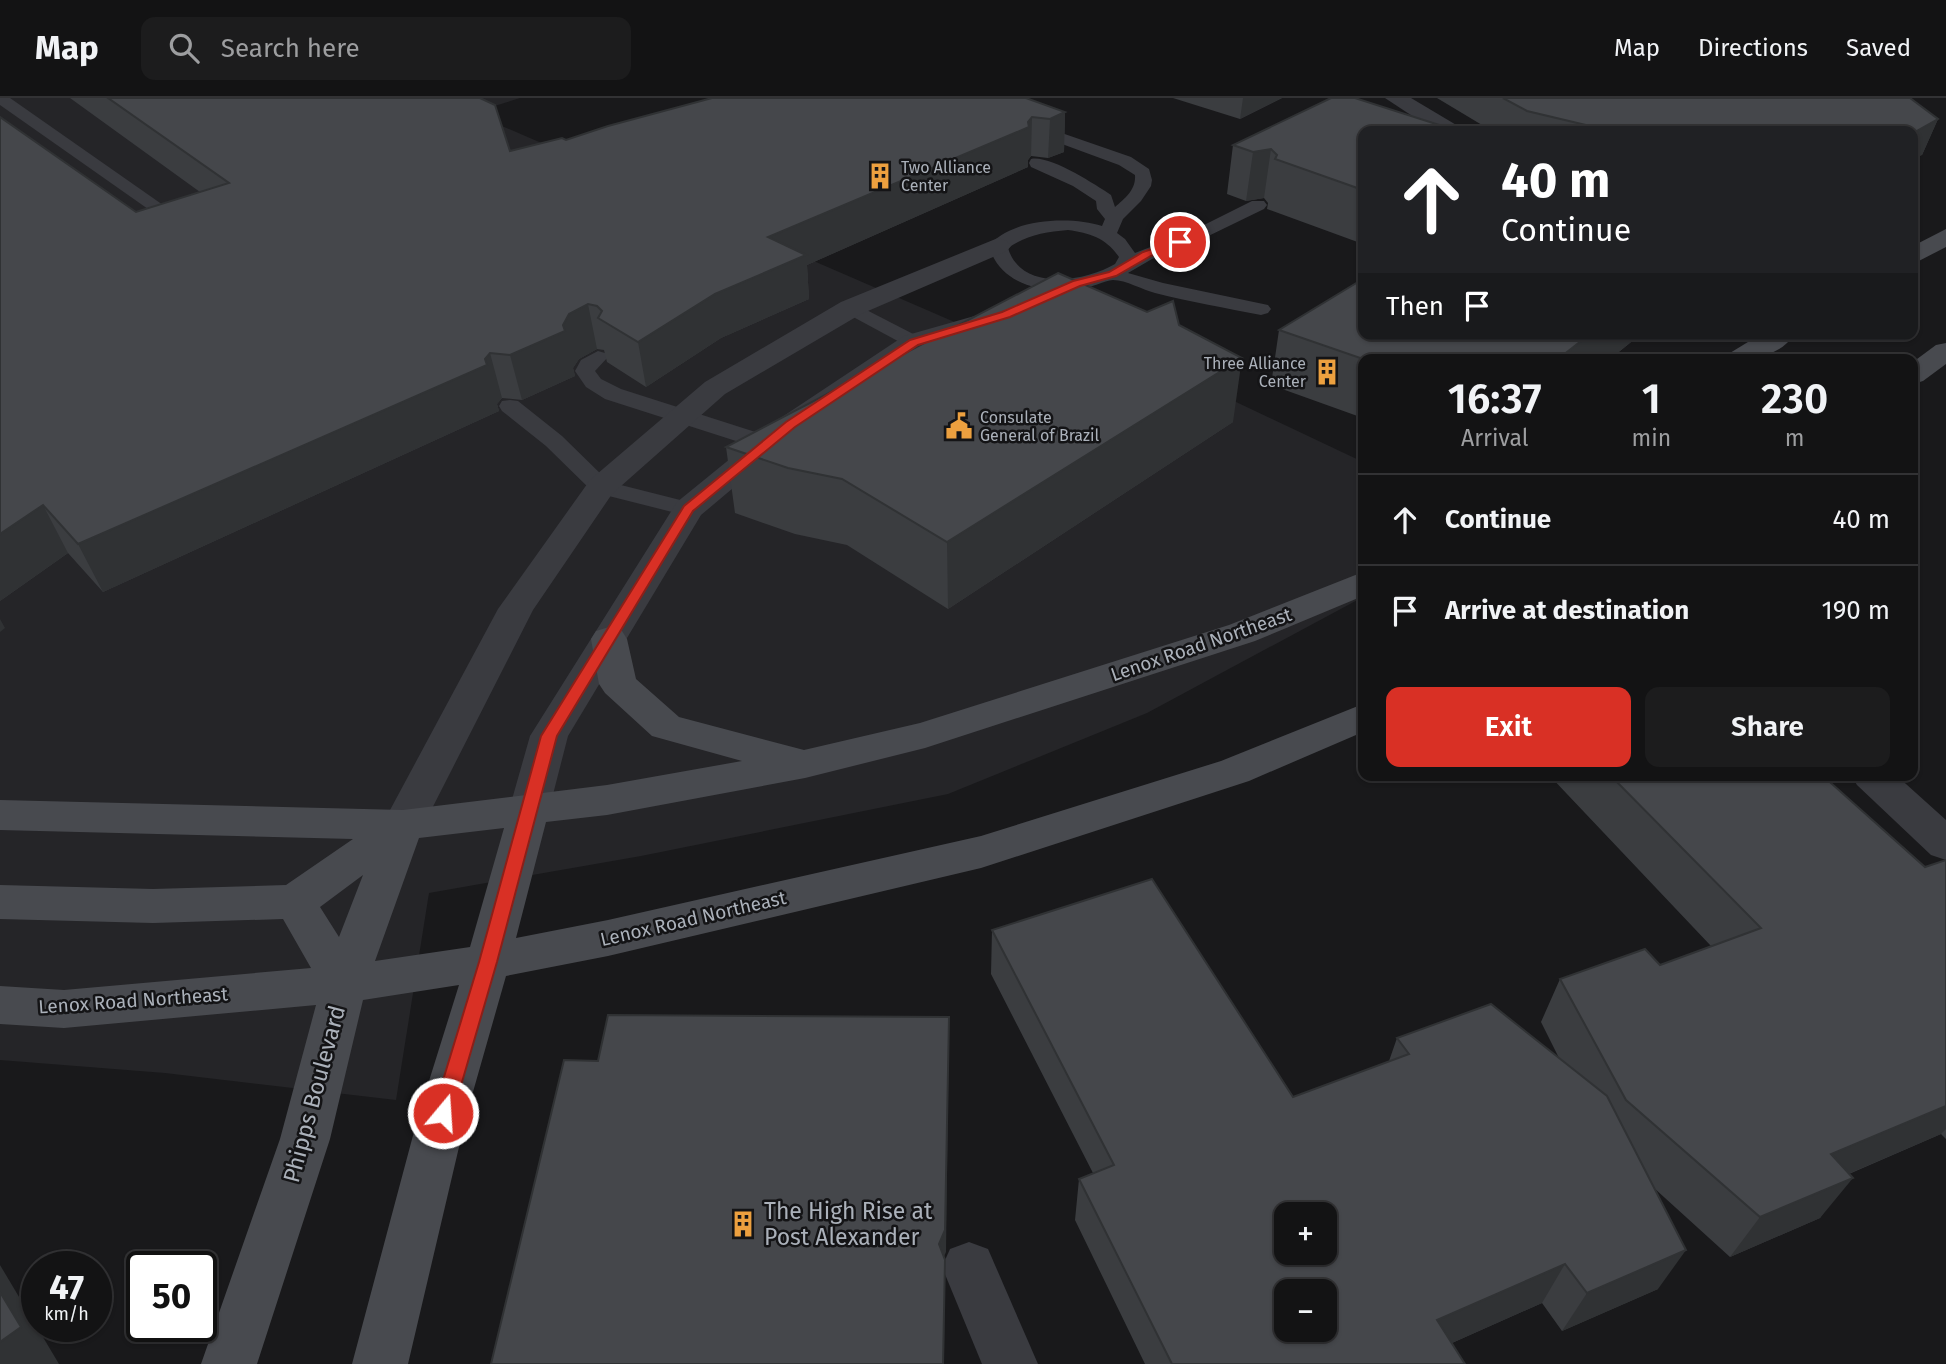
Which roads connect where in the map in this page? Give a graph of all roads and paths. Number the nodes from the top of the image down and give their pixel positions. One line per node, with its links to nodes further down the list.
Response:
1 (0, 98): 9 (lane)
2 (1396, 98): 4 (street)
3 (1015, 122): 5 (lane)
4 (1442, 126)
5 (1113, 156): 7 (lane); 11 (lane)
6 (1037, 163): 7 (lane)
7 (1080, 200): 10 (lane); 11 (lane)
8 (1258, 205): 13 (lane)
9 (164, 212)
10 (1042, 226): 11 (lane); 14 (lane)
11 (1113, 231): 13 (lane); 16 (lane)
12 (1946, 237): 15 (main road)
13 (1180, 242): 16 (lane)
14 (998, 246): 17 (lane); 18 (street)
15 (1918, 253)
16 (1118, 270): 17 (lane); 19 (lane)
17 (1076, 284): 21 (street)
18 (851, 308): 21 (lane); 27 (street)
19 (1261, 309)
20 (1771, 340): 23 (main road)
21 (914, 342): 28 (street)
22 (1946, 351): 25 (main road)
23 (1748, 354)
24 (598, 357): 27 (lane)
25 (1918, 371)
26 (510, 406): 29 (lane)
27 (681, 418): 28 (lane); 29 (street)
28 (769, 444): 30 (street)
29 (601, 487): 30 (lane); 38 (street)
30 (688, 509): 32 (street)
31 (1358, 585): 34 (main road, Lenox Road Northeast)
32 (608, 639): 34 (main road); 36 (street)
33 (1358, 719): 42 (main road, Lenox Road Northeast)
34 (805, 764): 36 (main road, Lenox Road Northeast)
35 (1878, 781): 39 (street)
36 (529, 810): 38 (main road, Lenox Road Northeast); 42 (main road)
37 (0, 815): 38 (main road, Lenox Road Northeast)
38 (403, 825): 41 (main road); 43 (main road, Phipps Boulevard)
39 (1946, 844)
40 (0, 902): 41 (main road)
41 (295, 902): 43 (main road)
42 (488, 962): 43 (main road, Lenox Road Northeast); 47 (main road)
43 (344, 984): 44 (main road, Lenox Road Northeast); 46 (main road, Phipps Boulevard)
44 (0, 1005)
45 (969, 1268): 48 (street)
46 (229, 1364)
47 (380, 1364)
48 (1010, 1364)

